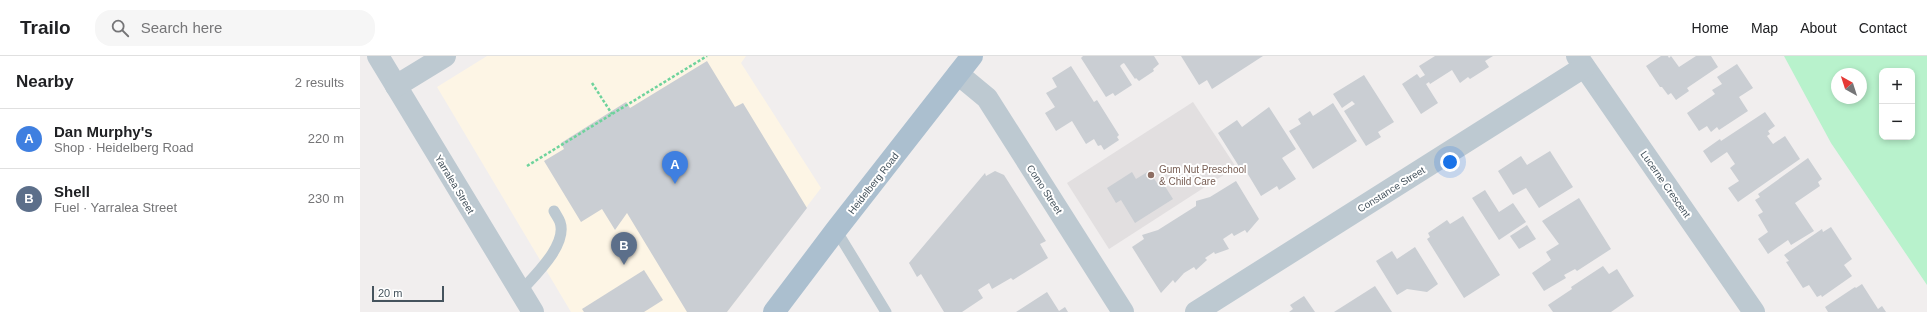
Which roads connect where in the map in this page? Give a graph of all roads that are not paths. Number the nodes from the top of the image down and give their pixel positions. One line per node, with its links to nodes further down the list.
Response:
1 (378, 56): 6 (street, Yarralea Street)
2 (445, 56): 6 (street)
3 (972, 56): 5 (main road, Heidelberg Road)
4 (1581, 61): 14 (street, Constance Street); 15 (street, Lucerne Crescent)
5 (958, 74): 8 (main road, Heidelberg Road); 13 (street, Como Street)
6 (396, 86): 9 (street, Yarralea Street)
7 (554, 211): 9 (lane)
8 (836, 230): 10 (lane); 12 (main road, Heidelberg Road)
9 (520, 292): 11 (street, Yarralea Street)
10 (883, 311)
11 (533, 312)
12 (774, 312)
13 (1123, 312)
14 (1196, 312)
15 (1754, 312)

